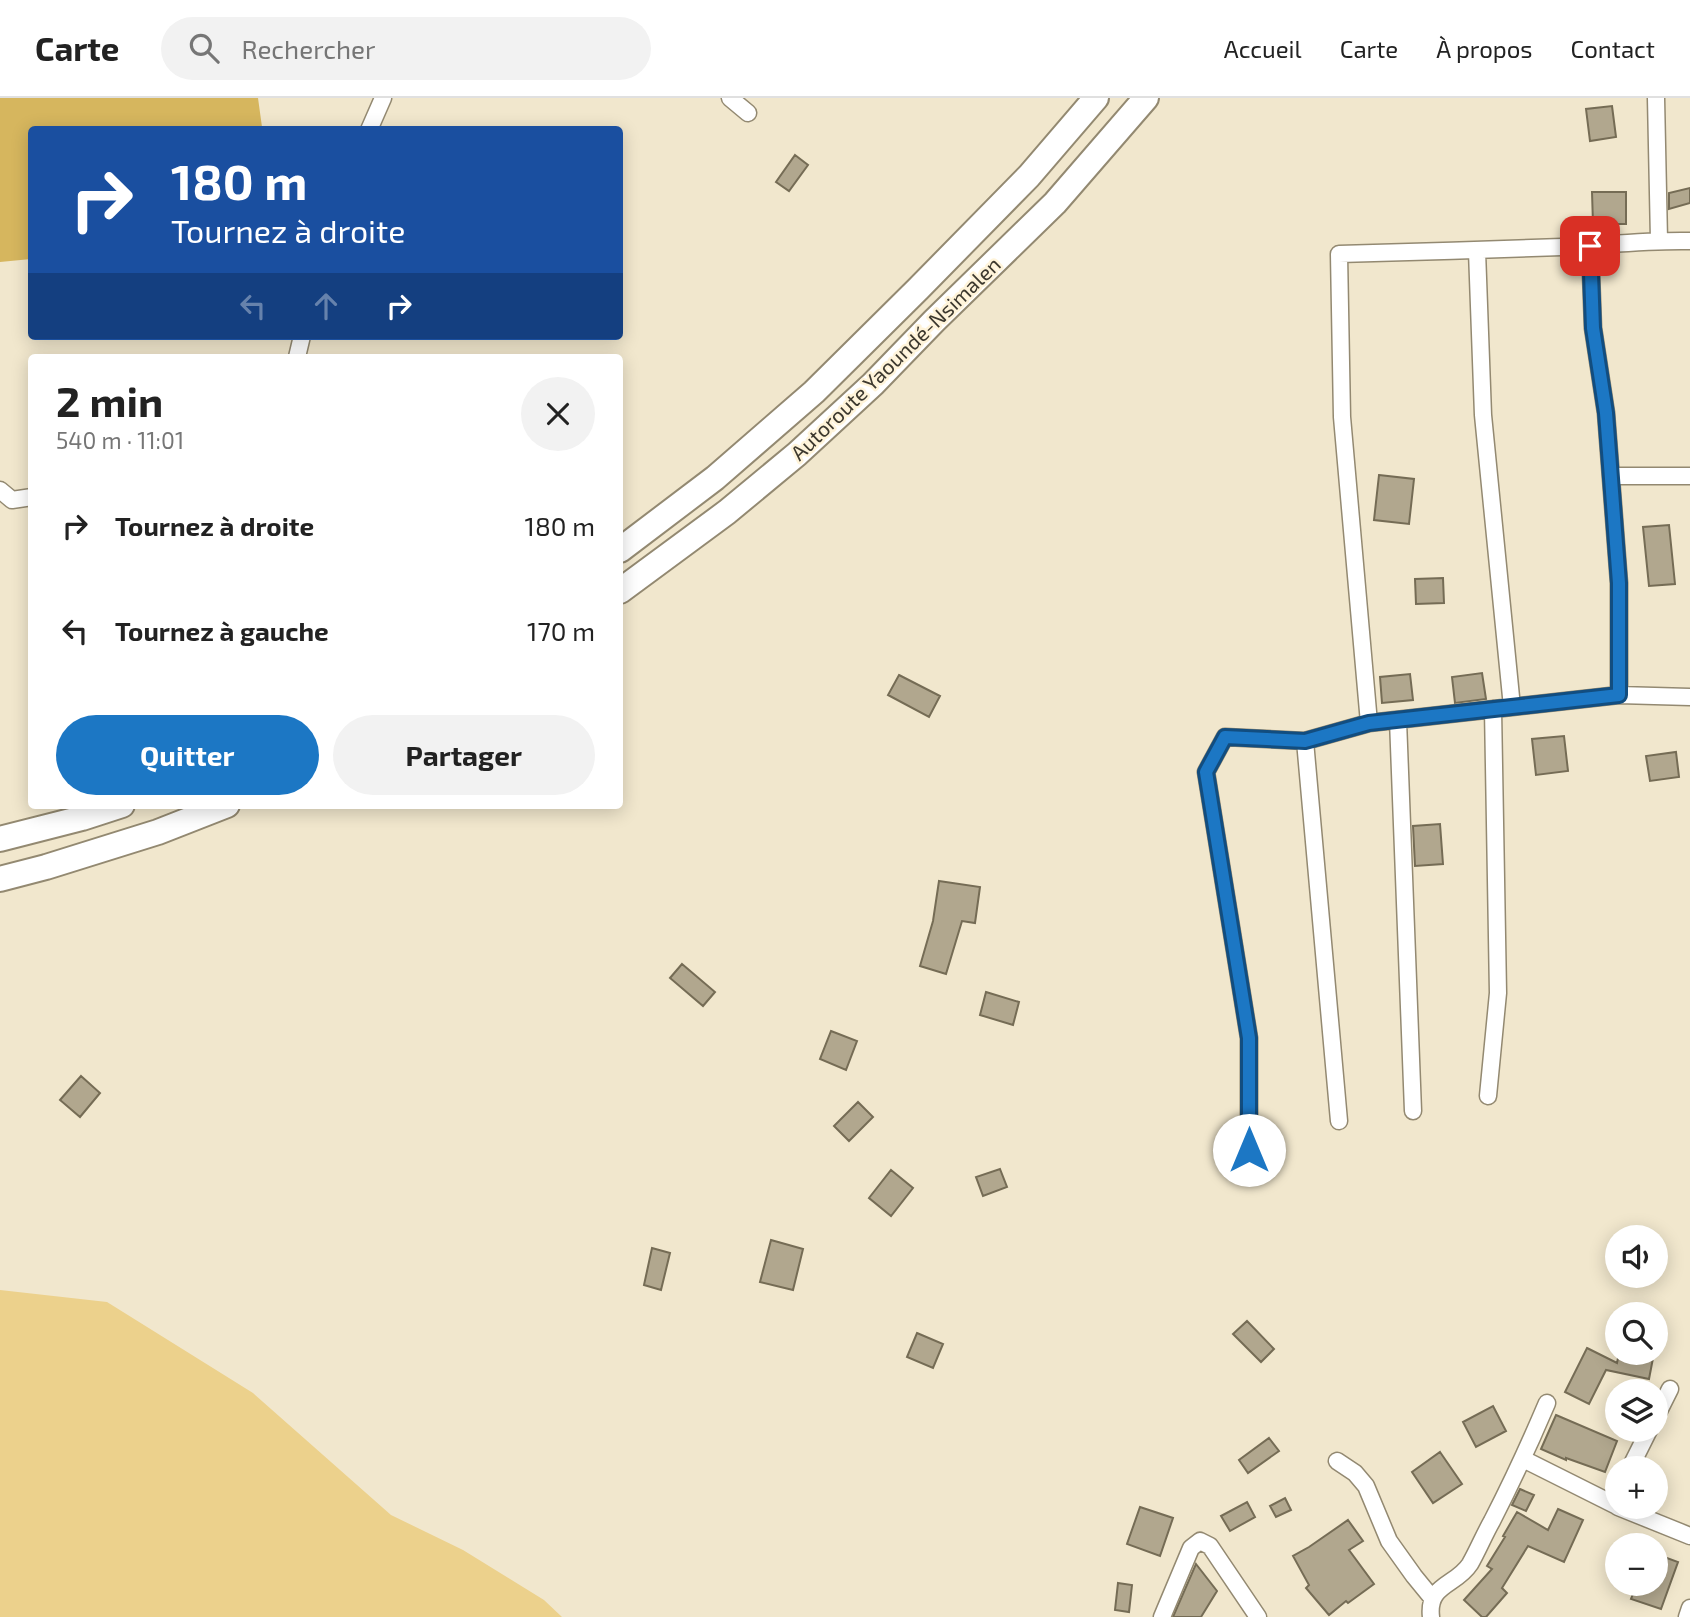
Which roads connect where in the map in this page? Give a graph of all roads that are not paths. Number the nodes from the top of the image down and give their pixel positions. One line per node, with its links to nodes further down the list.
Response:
1 (730, 98): 6 (street)
2 (1096, 98): 16 (highway, Autoroute Yaoundé-Nsimalen)
3 (1146, 98): 17 (highway, Autoroute Yaoundé-Nsimalen)
4 (1656, 98): 8 (street)
5 (377, 100): 7 (street)
6 (748, 113)
7 (370, 126)
8 (1659, 240): 9 (street); 10 (street)
9 (1690, 241)
10 (1590, 246): 11 (street); 12 (street)
11 (1477, 251): 20 (street); 23 (street)
12 (1611, 476): 13 (street); 18 (street)
13 (1690, 476)
14 (0, 489): 15 (street)
15 (28, 498)
16 (623, 548)
17 (623, 589)
18 (1619, 695): 19 (street); 20 (street)
19 (1690, 697)
20 (1512, 707): 21 (street)
21 (1493, 709): 22 (street); 29 (street)
22 (1398, 720): 23 (street); 30 (street)
23 (1369, 723): 24 (street)
24 (1305, 741): 31 (street); 32 (street)
25 (110, 809): 27 (highway)
26 (217, 809): 28 (highway)
27 (0, 839)
28 (0, 879)
29 (1488, 1096)
30 (1413, 1111)
31 (1339, 1121)
32 (1249, 1150)
33 (1670, 1389): 34 (street)
34 (1668, 1393)
35 (1547, 1403): 36 (street)
36 (1523, 1459): 38 (street); 41 (street)
37 (1337, 1461): 41 (street)
38 (1605, 1498)
39 (1653, 1519): 40 (street)
40 (1690, 1535)
41 (1432, 1598): 45 (street)
42 (1690, 1608): 46 (street)
43 (1162, 1617): 44 (street)
44 (1258, 1617)
45 (1430, 1617)
46 (1687, 1617)

